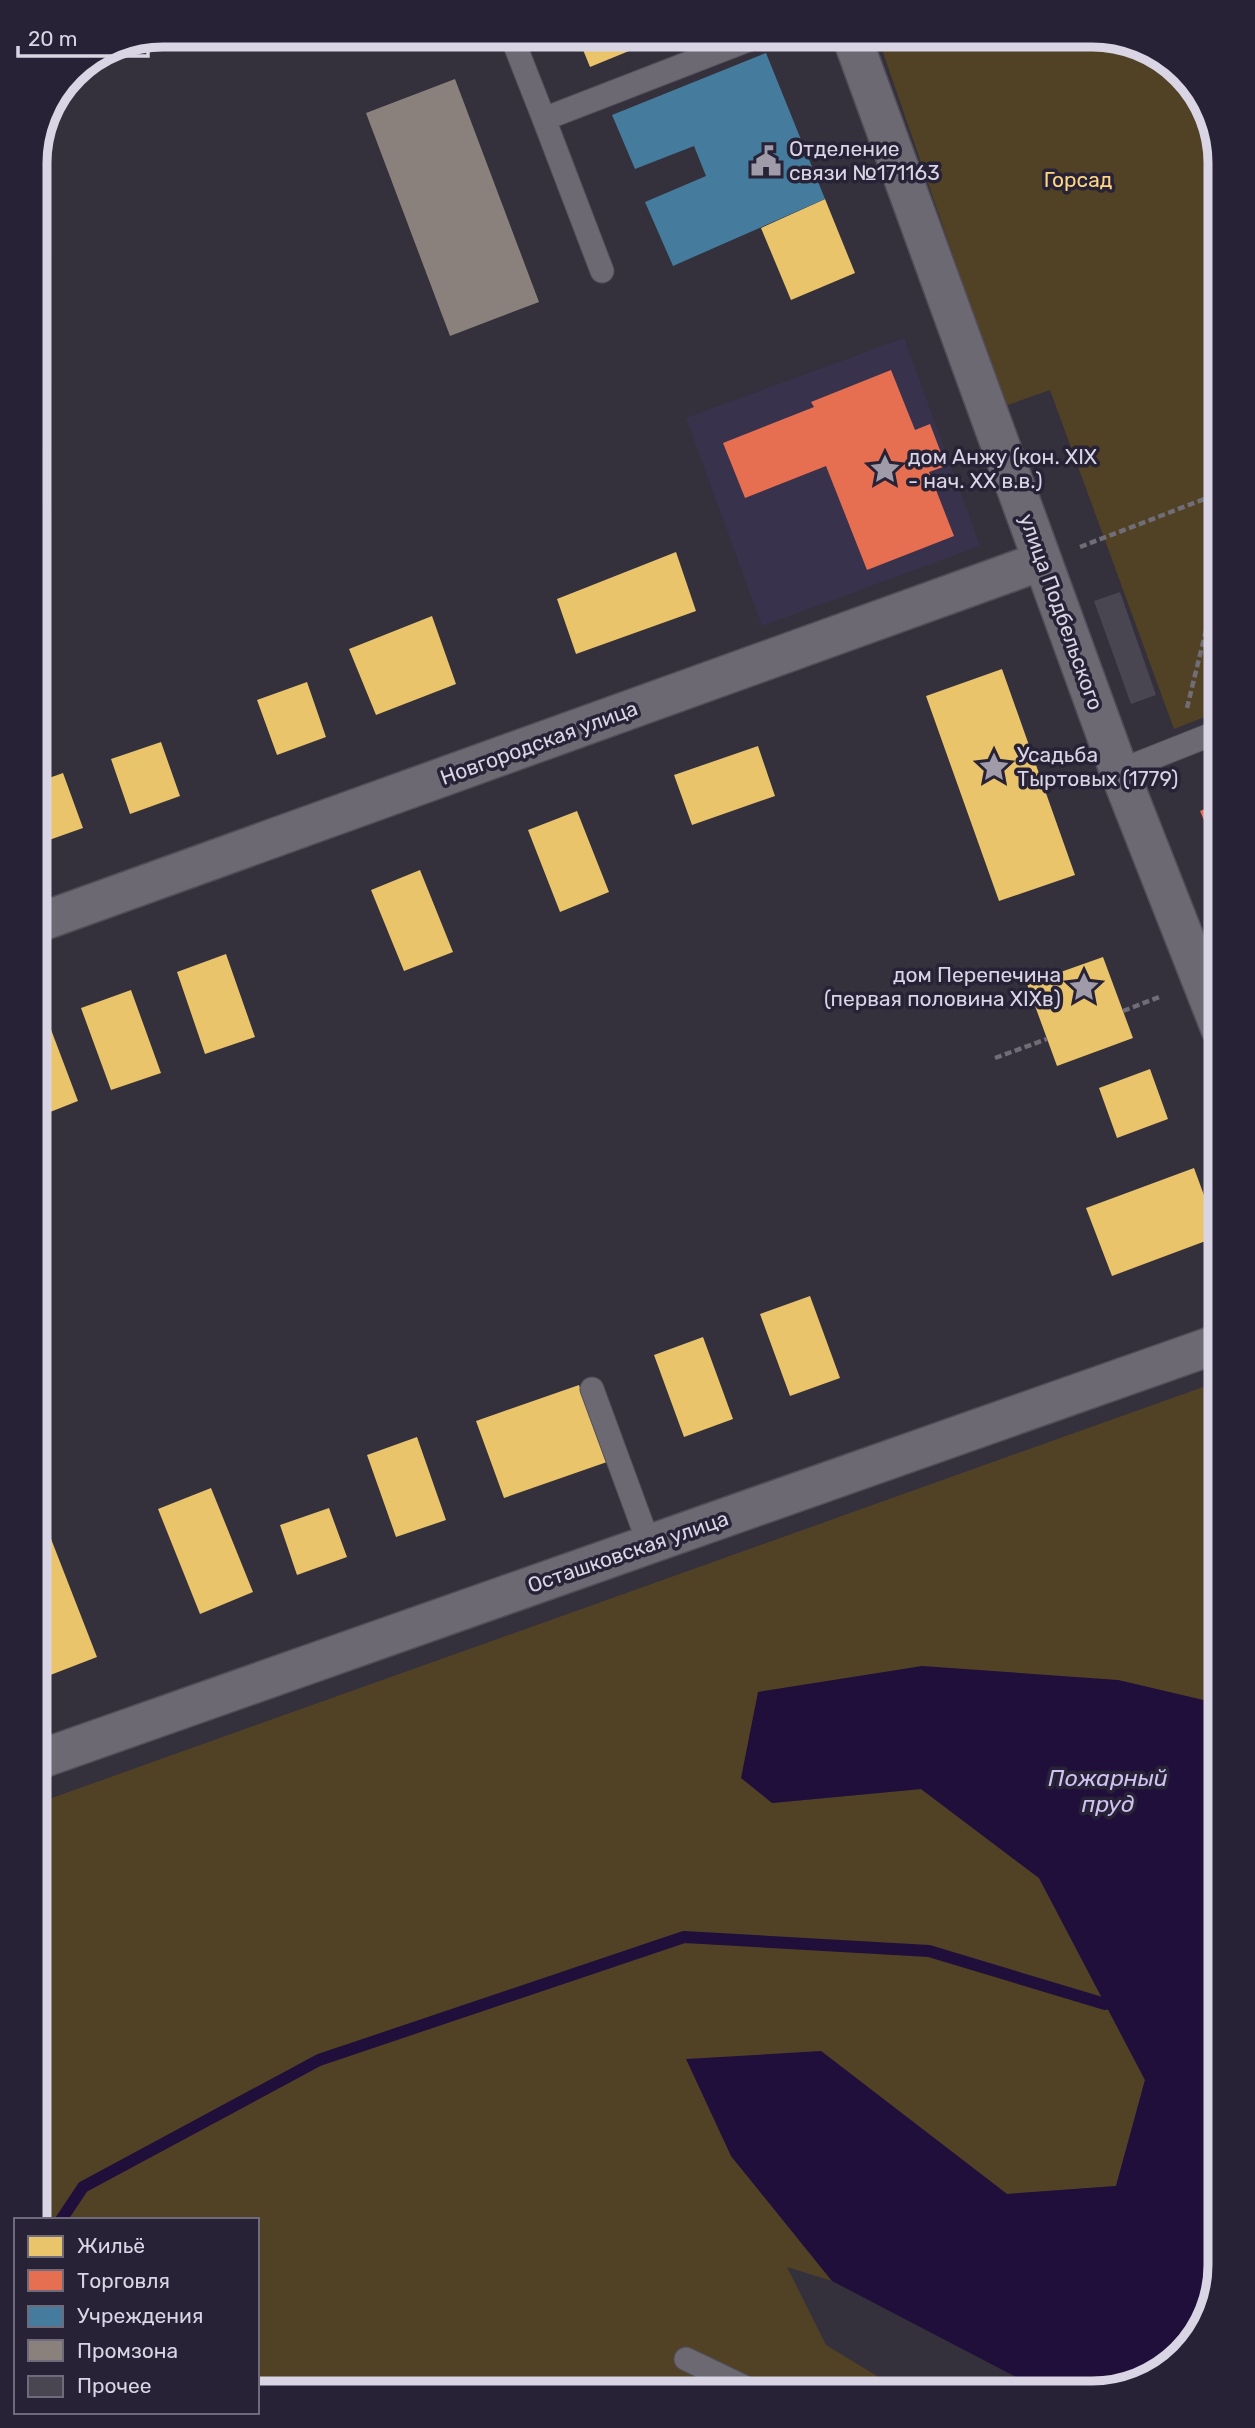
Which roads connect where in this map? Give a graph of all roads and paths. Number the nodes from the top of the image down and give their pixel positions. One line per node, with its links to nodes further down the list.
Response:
1 (516, 47): 4 (lane)
2 (730, 47): 4 (lane)
3 (856, 47): 7 (street, улица Подбельского)
4 (544, 119): 5 (lane)
5 (602, 271)
6 (1208, 498): 7 (path)
7 (1055, 556): 11 (street, улица Подбельского); 12 (street, Новгородская улица)
8 (1208, 623): 10 (path)
9 (1208, 736): 10 (lane)
10 (1178, 748): 11 (lane)
11 (1119, 771): 13 (street, улица Подбельского)
12 (47, 920)
13 (1208, 997)
14 (1047, 1039): 15 (path)
15 (995, 1058)
16 (1208, 1347): 18 (street, Осташковская улица)
17 (592, 1389): 18 (lane)
18 (649, 1544): 19 (street, Осташковская улица)
19 (47, 1757)
20 (686, 2359): 21 (lane)
21 (732, 2381)

